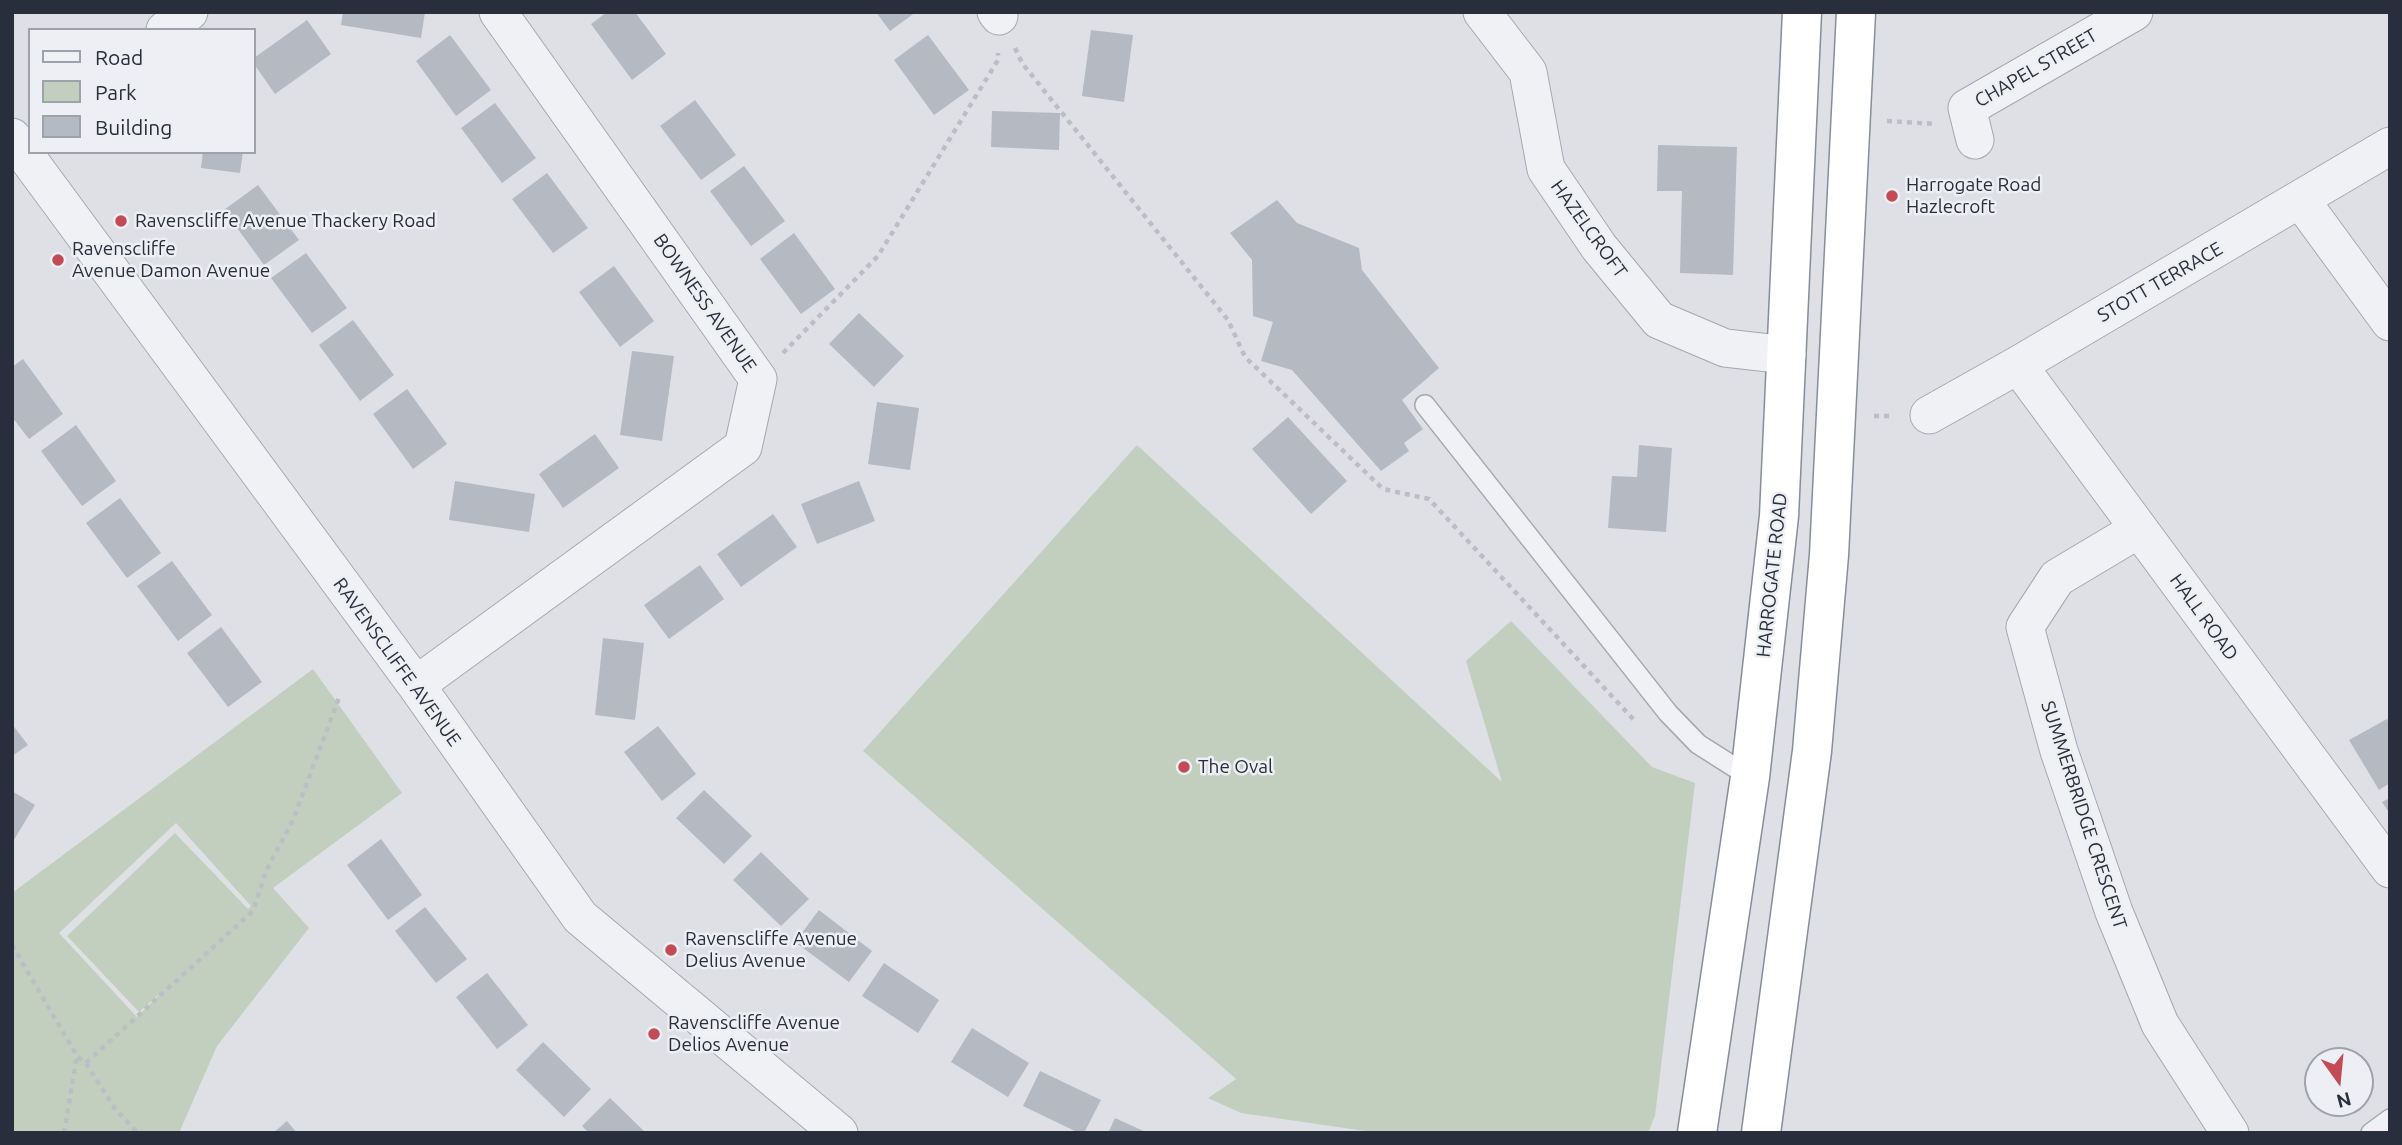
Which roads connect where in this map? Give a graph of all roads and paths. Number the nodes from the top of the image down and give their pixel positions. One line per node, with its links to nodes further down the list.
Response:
1 (189, 12): 8 (street)
2 (498, 12): 20 (street, BOWNESS AVENUE)
3 (1482, 12): 18 (street, HAZELCROFT)
4 (1802, 12): 18 (highway, HARROGATE ROAD)
5 (1856, 12): 23 (highway)
6 (2134, 12): 12 (street, CHAPEL STREET)
7 (997, 14): 20 (path); 27 (path)
8 (168, 28)
9 (1893, 122): 10 (path)
10 (1917, 123)
11 (17, 136): 14 (street, RAVENSCLIFFE AVENUE)
12 (1975, 141)
13 (2390, 146): 16 (street, STOTT TERRACE)
14 (28, 151)
15 (30, 154): 25 (street, RAVENSCLIFFE AVENUE)
16 (2300, 200): 17 (street); 19 (street, STOTT TERRACE)
17 (2390, 322)
18 (1787, 355): 28 (highway, HARROGATE ROAD)
19 (2018, 365): 22 (street, STOTT TERRACE); 24 (street, HALL ROAD)
20 (758, 379): 25 (street, BOWNESS AVENUE)
21 (1425, 405): 28 (lane)
22 (1929, 415): 23 (path)
23 (1836, 417): 38 (highway)
24 (2139, 529): 29 (street, HALL ROAD); 39 (street, SUMMERBRIDGE CRESCENT)
25 (416, 685): 36 (street, RAVENSCLIFFE AVENUE)
26 (340, 695): 32 (path)
27 (1641, 727)
28 (1751, 777): 37 (highway, HARROGATE ROAD)
29 (2390, 869)
30 (12, 946): 31 (path)
31 (77, 1056): 32 (path); 34 (path)
32 (86, 1063): 35 (path)
33 (2390, 1119): 40 (lane)
34 (64, 1133)
35 (138, 1133)
36 (839, 1133)
37 (1697, 1133)
38 (1761, 1133)
39 (2230, 1133)
40 (2371, 1133)

